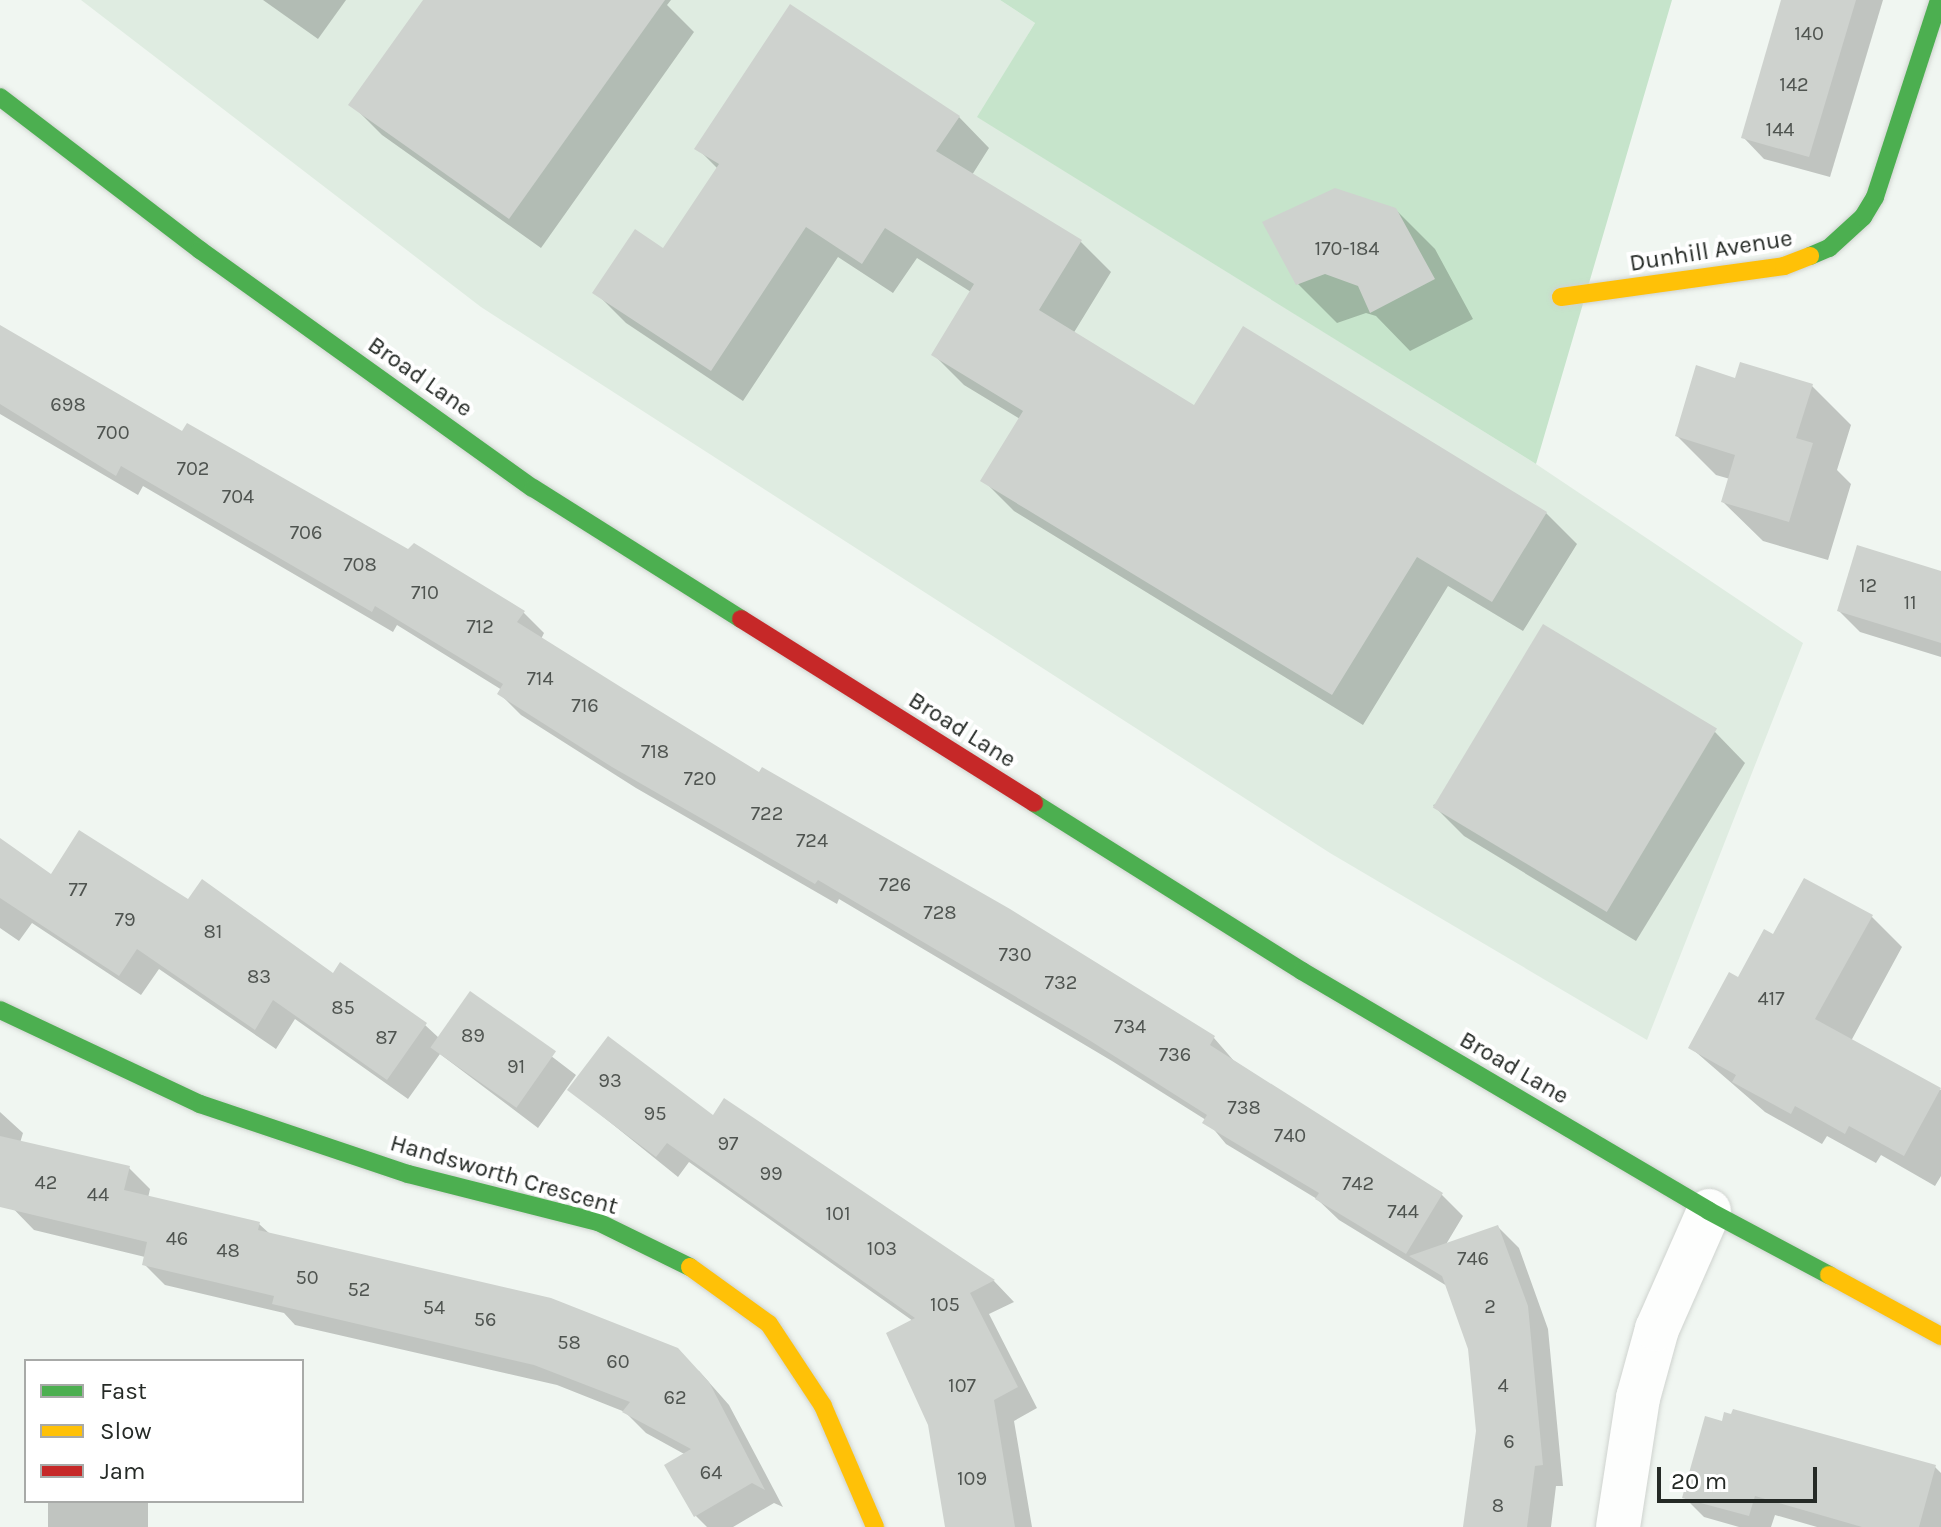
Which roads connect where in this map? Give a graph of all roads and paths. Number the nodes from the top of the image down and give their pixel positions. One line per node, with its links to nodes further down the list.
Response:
1 (1939, 0): 3 (street, Dunhill Avenue)
2 (0, 97): 5 (street, Broad Lane)
3 (1561, 297)
4 (0, 1010): 7 (street, Handsworth Crescent)
5 (1709, 1211): 6 (street, Broad Lane); 8 (street)
6 (1941, 1336)
7 (875, 1527)
8 (1618, 1527)

